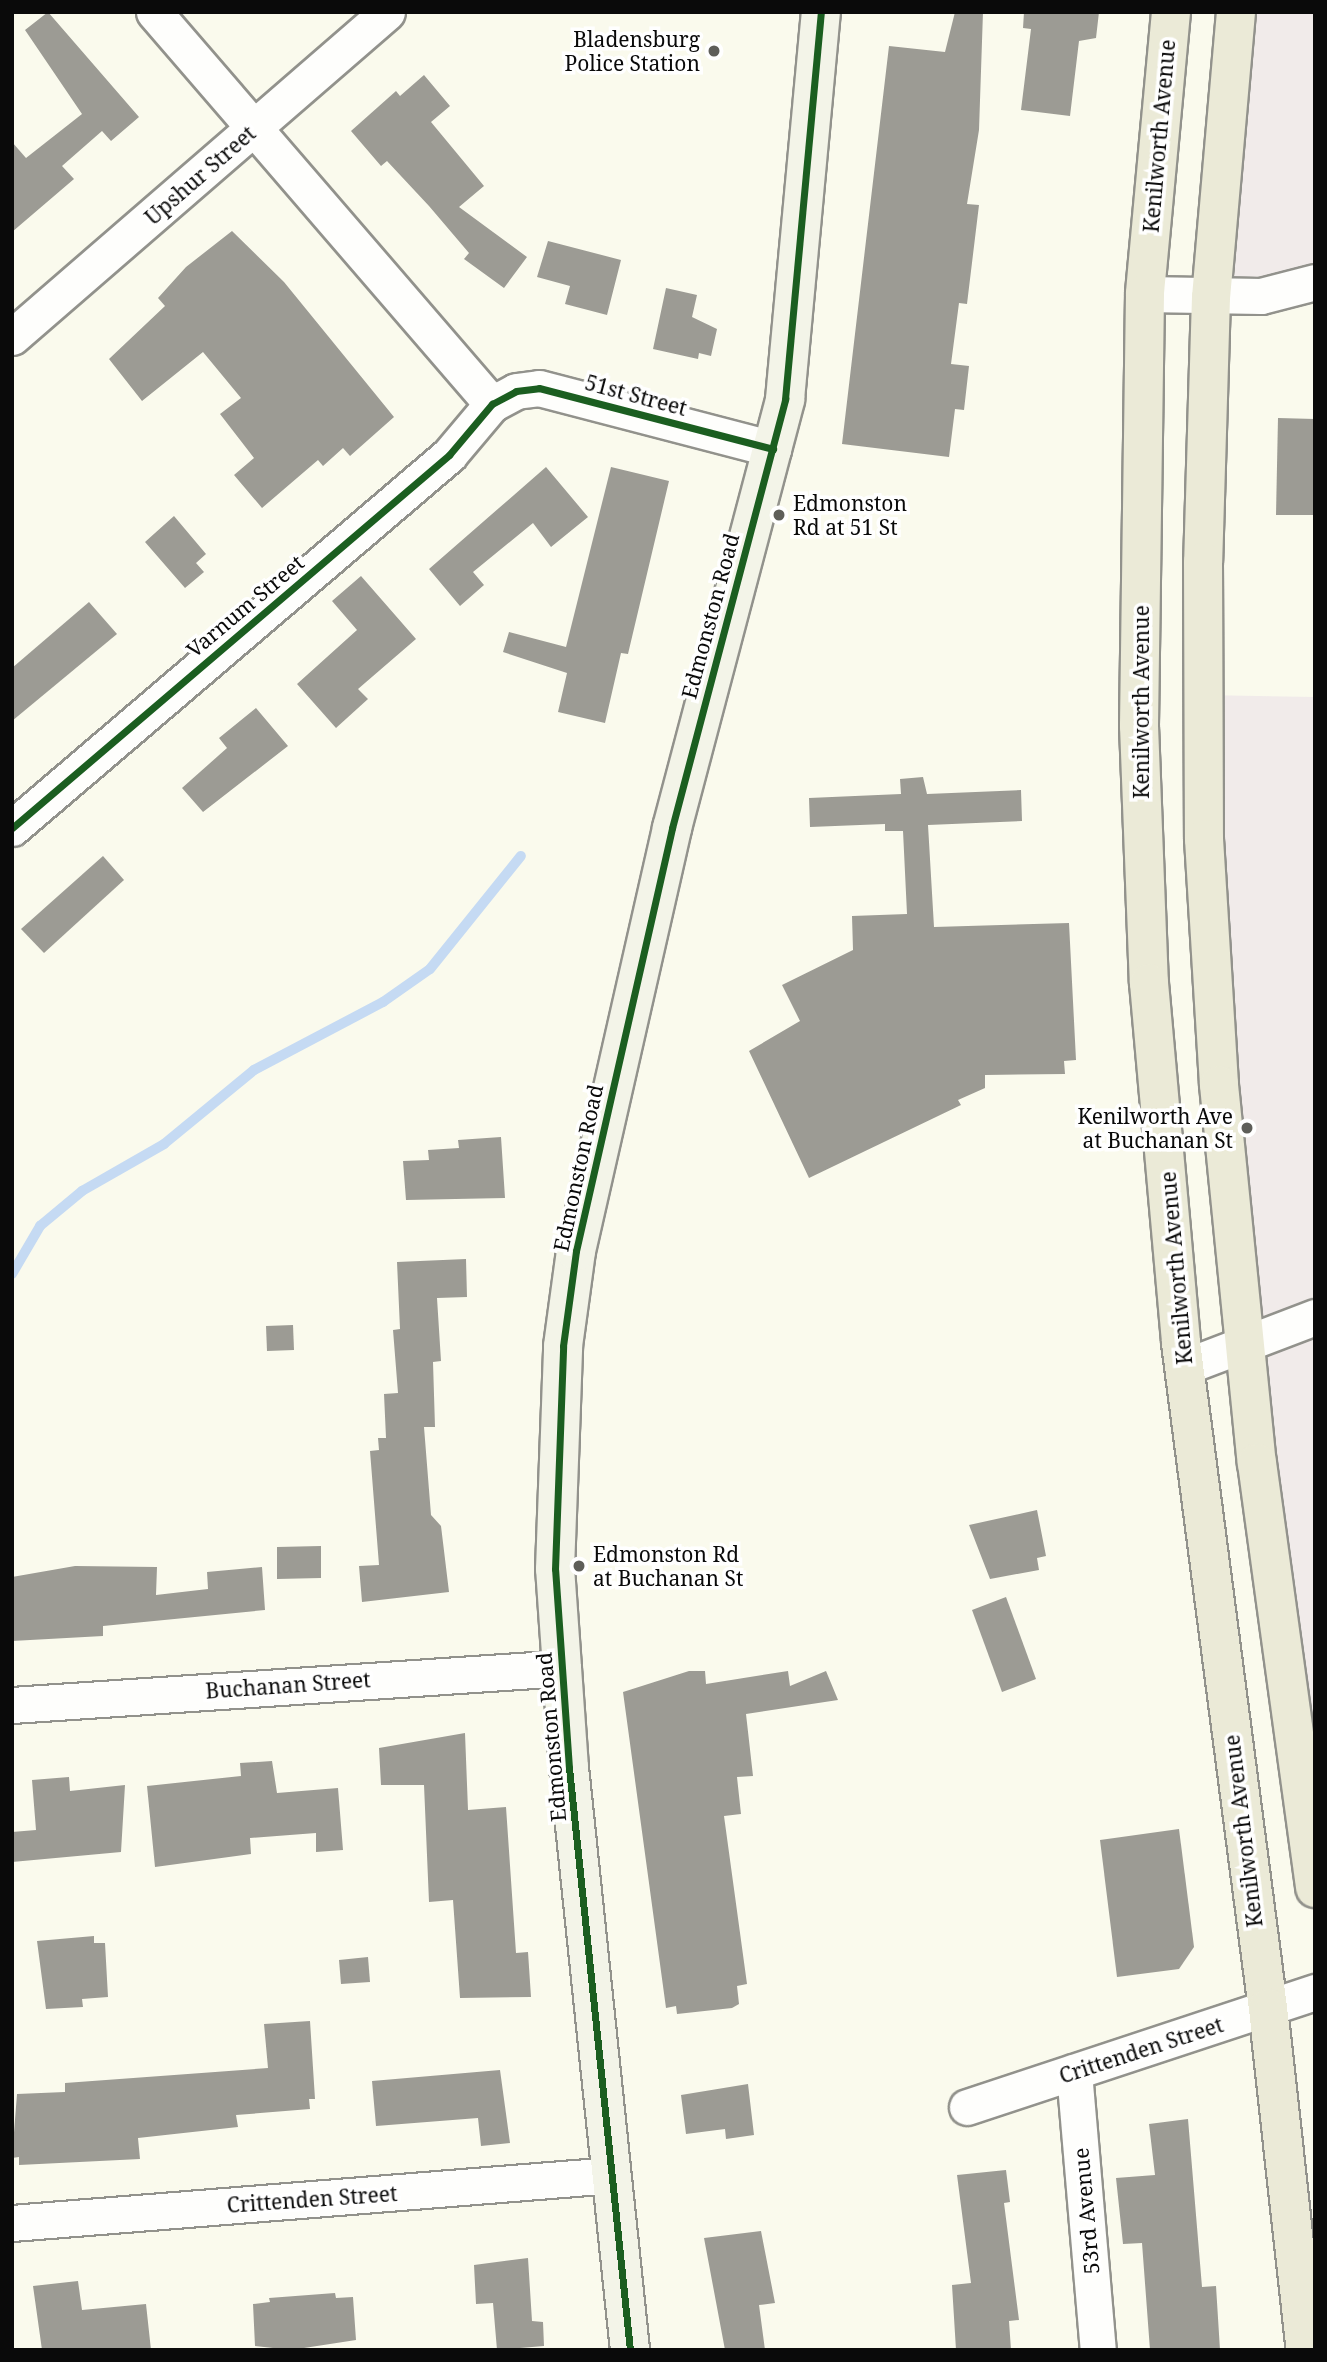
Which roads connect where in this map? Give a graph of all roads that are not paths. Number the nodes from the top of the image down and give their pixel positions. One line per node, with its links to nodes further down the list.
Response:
1 (154, 12): 6 (street)
2 (387, 12): 6 (street, Upshur Street)
3 (821, 12): 12 (street, Edmonston Road)
4 (1171, 12): 8 (main road, Kenilworth Avenue)
5 (1236, 12): 9 (main road)
6 (255, 128): 10 (street, Upshur Street); 11 (street)
7 (1315, 282): 9 (street)
8 (1145, 294): 9 (street); 16 (main road, Kenilworth Avenue)
9 (1211, 297): 15 (main road)
10 (12, 337)
11 (492, 404): 12 (street, 51st Street); 13 (street, Varnum Street)
12 (773, 449): 17 (street, Edmonston Road)
13 (12, 828)
14 (1315, 1317): 15 (street)
15 (1246, 1344): 16 (street); 19 (main road)
16 (1184, 1367): 21 (main road, Kenilworth Avenue)
17 (563, 1668): 18 (street, Buchanan Street); 24 (street, Edmonston Road)
18 (12, 1705)
19 (1315, 1888)
20 (1315, 1992): 21 (street, Crittenden Street)
21 (1268, 2008): 22 (street, Crittenden Street); 28 (main road, Kenilworth Avenue)
22 (1074, 2072): 23 (street, Crittenden Street); 27 (street, 53rd Avenue)
23 (967, 2106)
24 (612, 2175): 25 (street, Crittenden Street); 26 (street, Edmonston Road)
25 (12, 2223)
26 (630, 2350)
27 (1098, 2350)
28 (1306, 2350)

